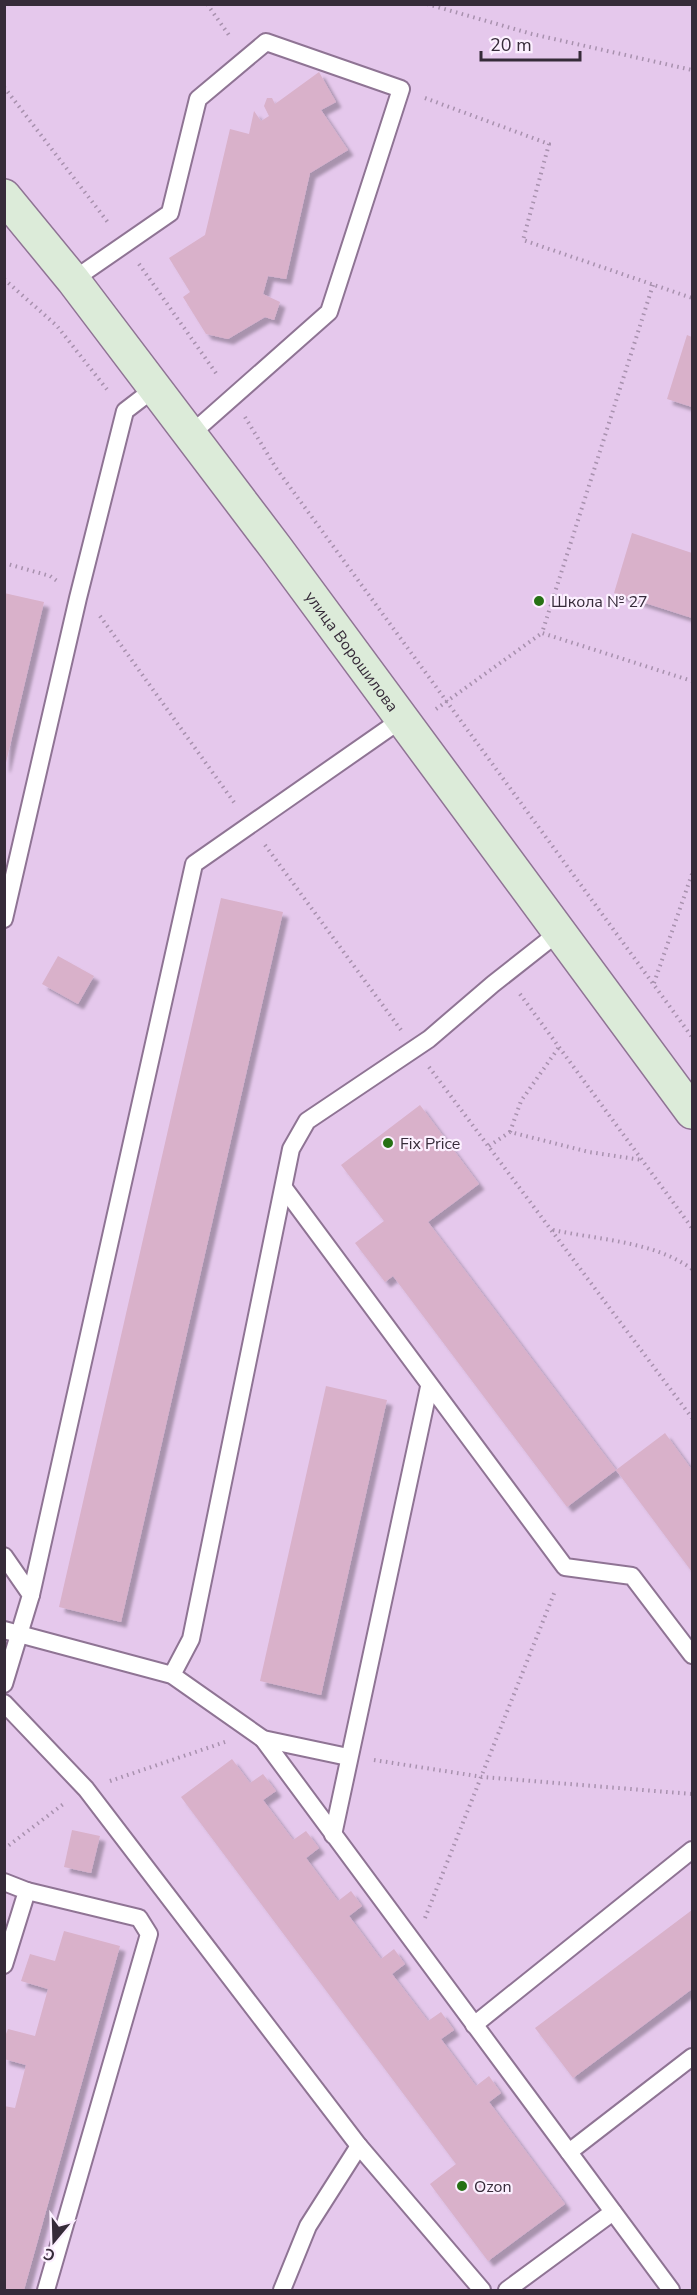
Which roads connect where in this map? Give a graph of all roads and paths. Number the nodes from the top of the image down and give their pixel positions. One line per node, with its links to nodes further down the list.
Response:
1 (207, 4): 3 (path)
2 (428, 4): 4 (path)
3 (246, 59): 6 (lane); 8 (lane)
4 (693, 69)
5 (4, 87): 8 (path)
6 (401, 89): 11 (path); 14 (lane)
7 (4, 196): 10 (main road, улица Ворошилова)
8 (124, 243): 10 (lane); 14 (path)
9 (4, 279): 15 (path)
10 (73, 280): 13 (main road, улица Ворошилова)
11 (653, 285): 12 (path); 19 (path)
12 (693, 298)
13 (155, 388): 15 (lane); 16 (main road, улица Ворошилова)
14 (233, 396): 16 (lane); 26 (path)
15 (125, 411): 18 (lane)
16 (190, 434): 20 (main road, улица Ворошилова)
17 (4, 563): 18 (path)
18 (78, 598): 21 (path); 23 (lane)
19 (693, 681)
20 (402, 718): 21 (lane); 24 (main road, улица Ворошилова)
21 (250, 824): 29 (path); 42 (lane)
22 (693, 874): 26 (path)
23 (4, 919)
24 (559, 932): 25 (lane); 30 (main road, улица Ворошилова)
25 (505, 974): 28 (path); 29 (lane)
26 (654, 984): 27 (path)
27 (693, 1036)
28 (559, 1047): 31 (path); 33 (path)
29 (415, 1049): 32 (path); 34 (lane)
30 (693, 1112)
31 (510, 1132): 32 (path); 33 (path)
32 (489, 1146): 36 (path)
33 (643, 1161): 35 (path)
34 (284, 1188): 38 (lane); 45 (lane)
35 (693, 1228)
36 (551, 1230): 37 (path); 39 (path)
37 (693, 1269)
38 (429, 1387): 41 (lane); 49 (lane)
39 (693, 1418)
40 (4, 1556): 42 (lane)
41 (565, 1567): 44 (lane); 50 (path)
42 (31, 1595): 43 (lane)
43 (12, 1632): 45 (lane); 46 (lane)
44 (693, 1655)
45 (172, 1675): 48 (lane)
46 (4, 1684)
47 (4, 1703): 51 (lane)
48 (263, 1739): 49 (lane); 51 (path); 53 (lane)
49 (348, 1756): 50 (path); 53 (lane)
50 (483, 1777): 52 (path); 58 (path)
51 (86, 1789): 54 (path); 62 (lane)
52 (693, 1794)
53 (333, 1834): 58 (lane)
54 (4, 1849)
55 (693, 1850): 60 (lane)
56 (4, 1882): 57 (lane)
57 (27, 1891): 59 (lane); 65 (lane)
58 (414, 1944): 60 (lane)
59 (4, 1965)
60 (474, 2025): 63 (lane)
61 (693, 2057): 63 (lane)
62 (359, 2145): 66 (lane); 67 (lane)
63 (569, 2152): 64 (lane)
64 (614, 2212): 68 (lane); 69 (lane)
65 (46, 2290)
66 (282, 2290)
67 (482, 2290)
68 (507, 2290)
69 (671, 2290)

